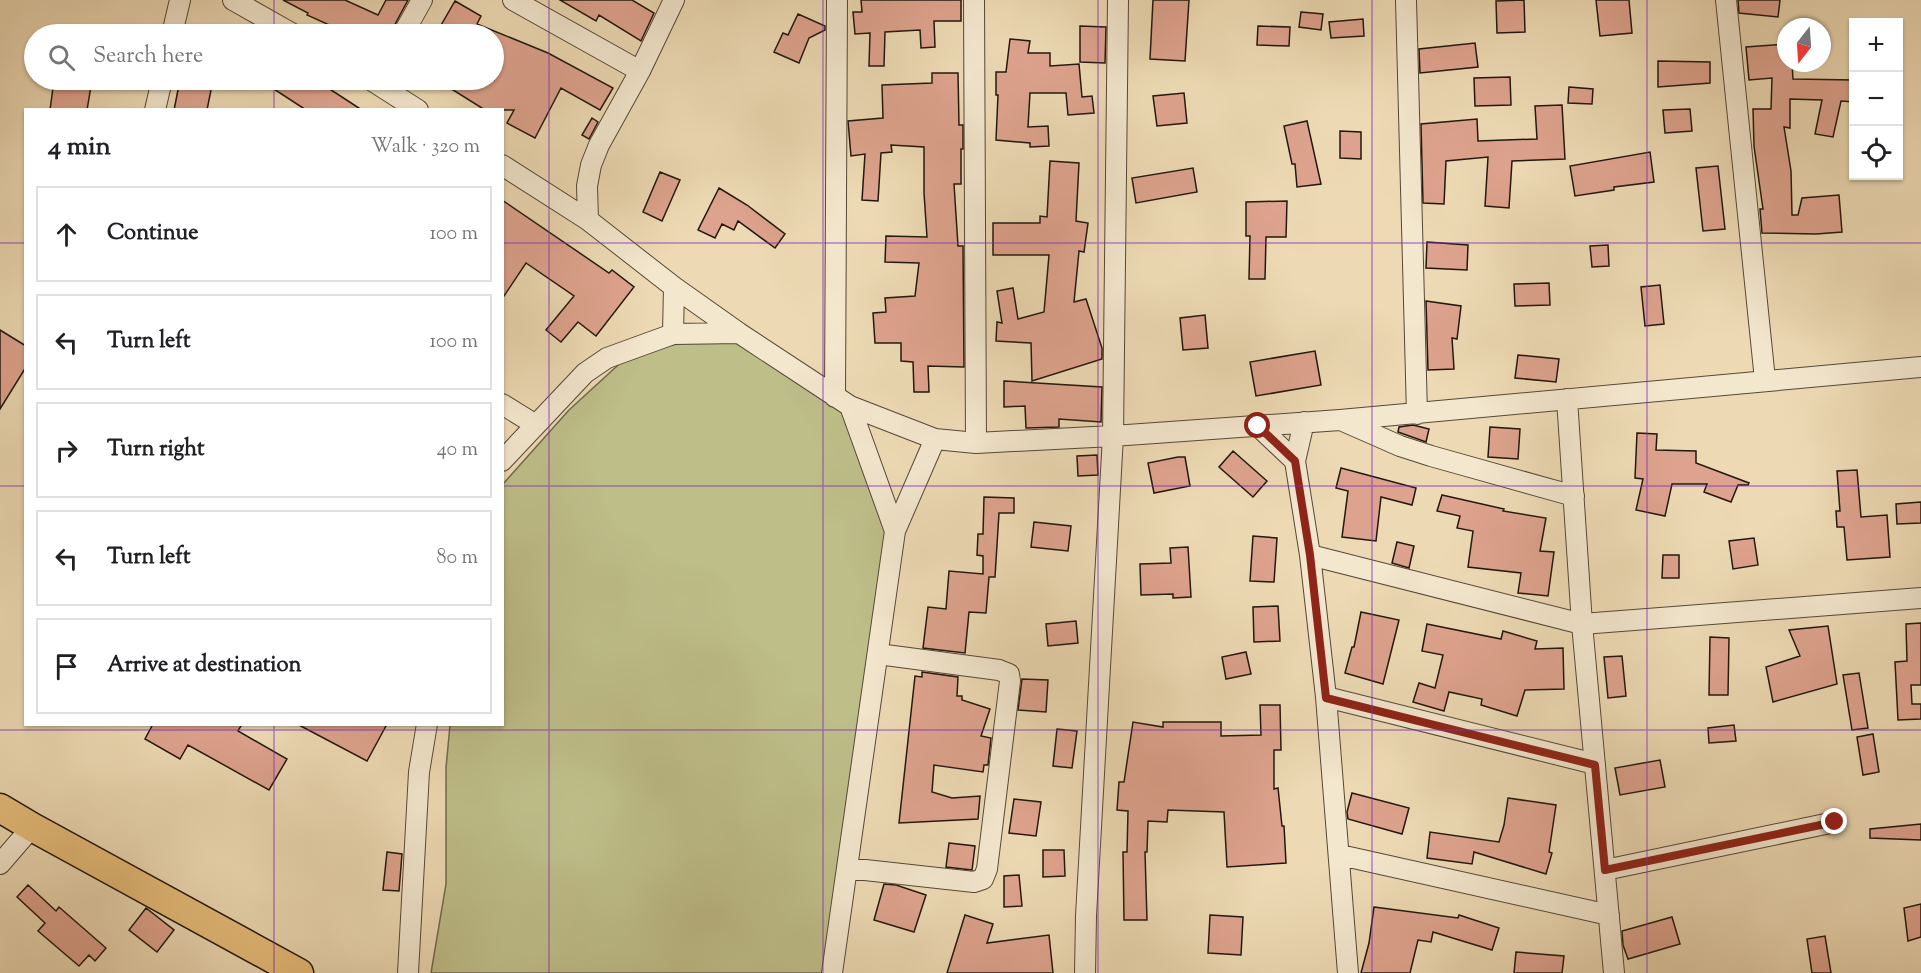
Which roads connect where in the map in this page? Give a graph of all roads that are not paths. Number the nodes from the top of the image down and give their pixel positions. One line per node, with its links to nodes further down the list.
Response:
1 (180, 0): 11 (street)
2 (233, 0): 12 (street)
3 (422, 0): 13 (street)
4 (513, 0): 14 (street)
5 (674, 0): 14 (street)
6 (837, 0): 27 (street)
7 (974, 0): 36 (street)
8 (1118, 0): 34 (street)
9 (1406, 0): 29 (street)
10 (1726, 0): 25 (street)
11 (174, 24)
12 (275, 24)
13 (409, 24)
14 (640, 71): 20 (street)
15 (160, 90): 17 (street)
16 (389, 90): 18 (street)
17 (155, 108)
18 (415, 108)
19 (504, 166): 20 (street)
20 (588, 220): 21 (street)
21 (674, 287): 22 (street); 23 (street)
22 (739, 333): 23 (street); 27 (street)
23 (673, 334): 32 (street)
24 (1921, 367): 25 (street)
25 (1766, 380): 26 (street)
26 (1567, 399): 29 (street); 39 (street)
27 (842, 402): 35 (street); 40 (street)
28 (504, 405): 32 (street)
29 (1417, 414): 30 (street)
30 (1340, 420): 31 (street); 39 (street)
31 (1304, 422): 33 (street); 38 (street)
32 (536, 425): 37 (street)
33 (1258, 426): 34 (street); 38 (street)
34 (1113, 436): 36 (street); 59 (street)
35 (935, 439): 36 (street); 40 (street)
36 (976, 443)
37 (504, 459)
38 (1295, 461): 41 (street)
39 (1574, 496): 43 (street)
40 (895, 531): 44 (street)
41 (1310, 555): 43 (street); 45 (street)
42 (1921, 598): 43 (street)
43 (1582, 624): 47 (street)
44 (878, 654): 53 (street); 53 (street)
45 (1326, 698): 47 (street); 51 (street)
46 (427, 726): 57 (street)
47 (1595, 765): 54 (street)
48 (0, 808): 50 (highway)
49 (1835, 822): 54 (street)
50 (32, 827): 52 (street); 56 (highway)
51 (1340, 855): 55 (street); 60 (street)
52 (0, 864)
53 (847, 868): 58 (street)
54 (1605, 870): 55 (street)
55 (1609, 915): 61 (street)
56 (299, 973)
57 (408, 973)
58 (832, 973)
59 (1085, 973)
60 (1348, 973)
61 (1614, 973)

